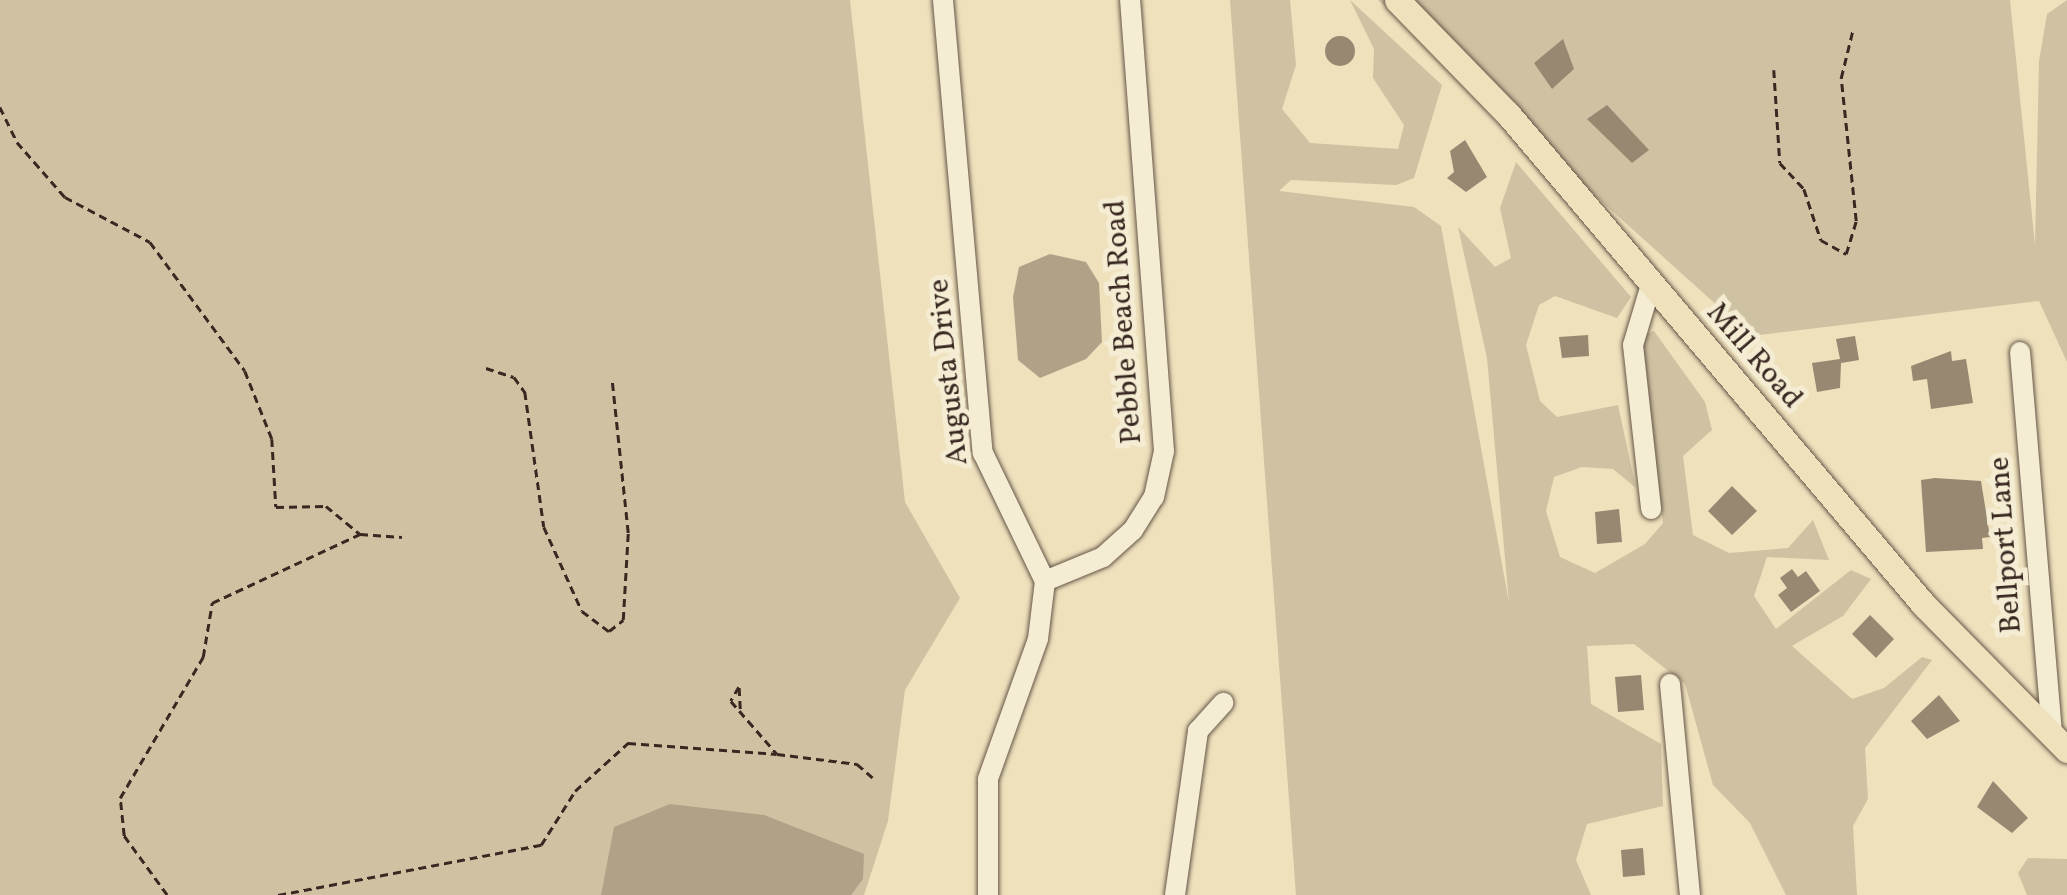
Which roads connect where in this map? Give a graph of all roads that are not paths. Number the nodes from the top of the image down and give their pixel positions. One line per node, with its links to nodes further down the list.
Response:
1 (943, 0): 7 (street, Augusta Drive)
2 (1130, 0): 7 (street, Pebble Beach Road)
3 (1397, 0): 4 (main road, Mill Road)
4 (1650, 288): 6 (street); 10 (main road, Mill Road)
5 (2020, 352): 10 (street, Bellport Lane)
6 (1651, 509)
7 (1045, 581): 11 (street)
8 (1670, 684): 13 (street)
9 (1224, 703): 12 (street)
10 (2060, 742)
11 (988, 895)
12 (1175, 895)
13 (1690, 895)

